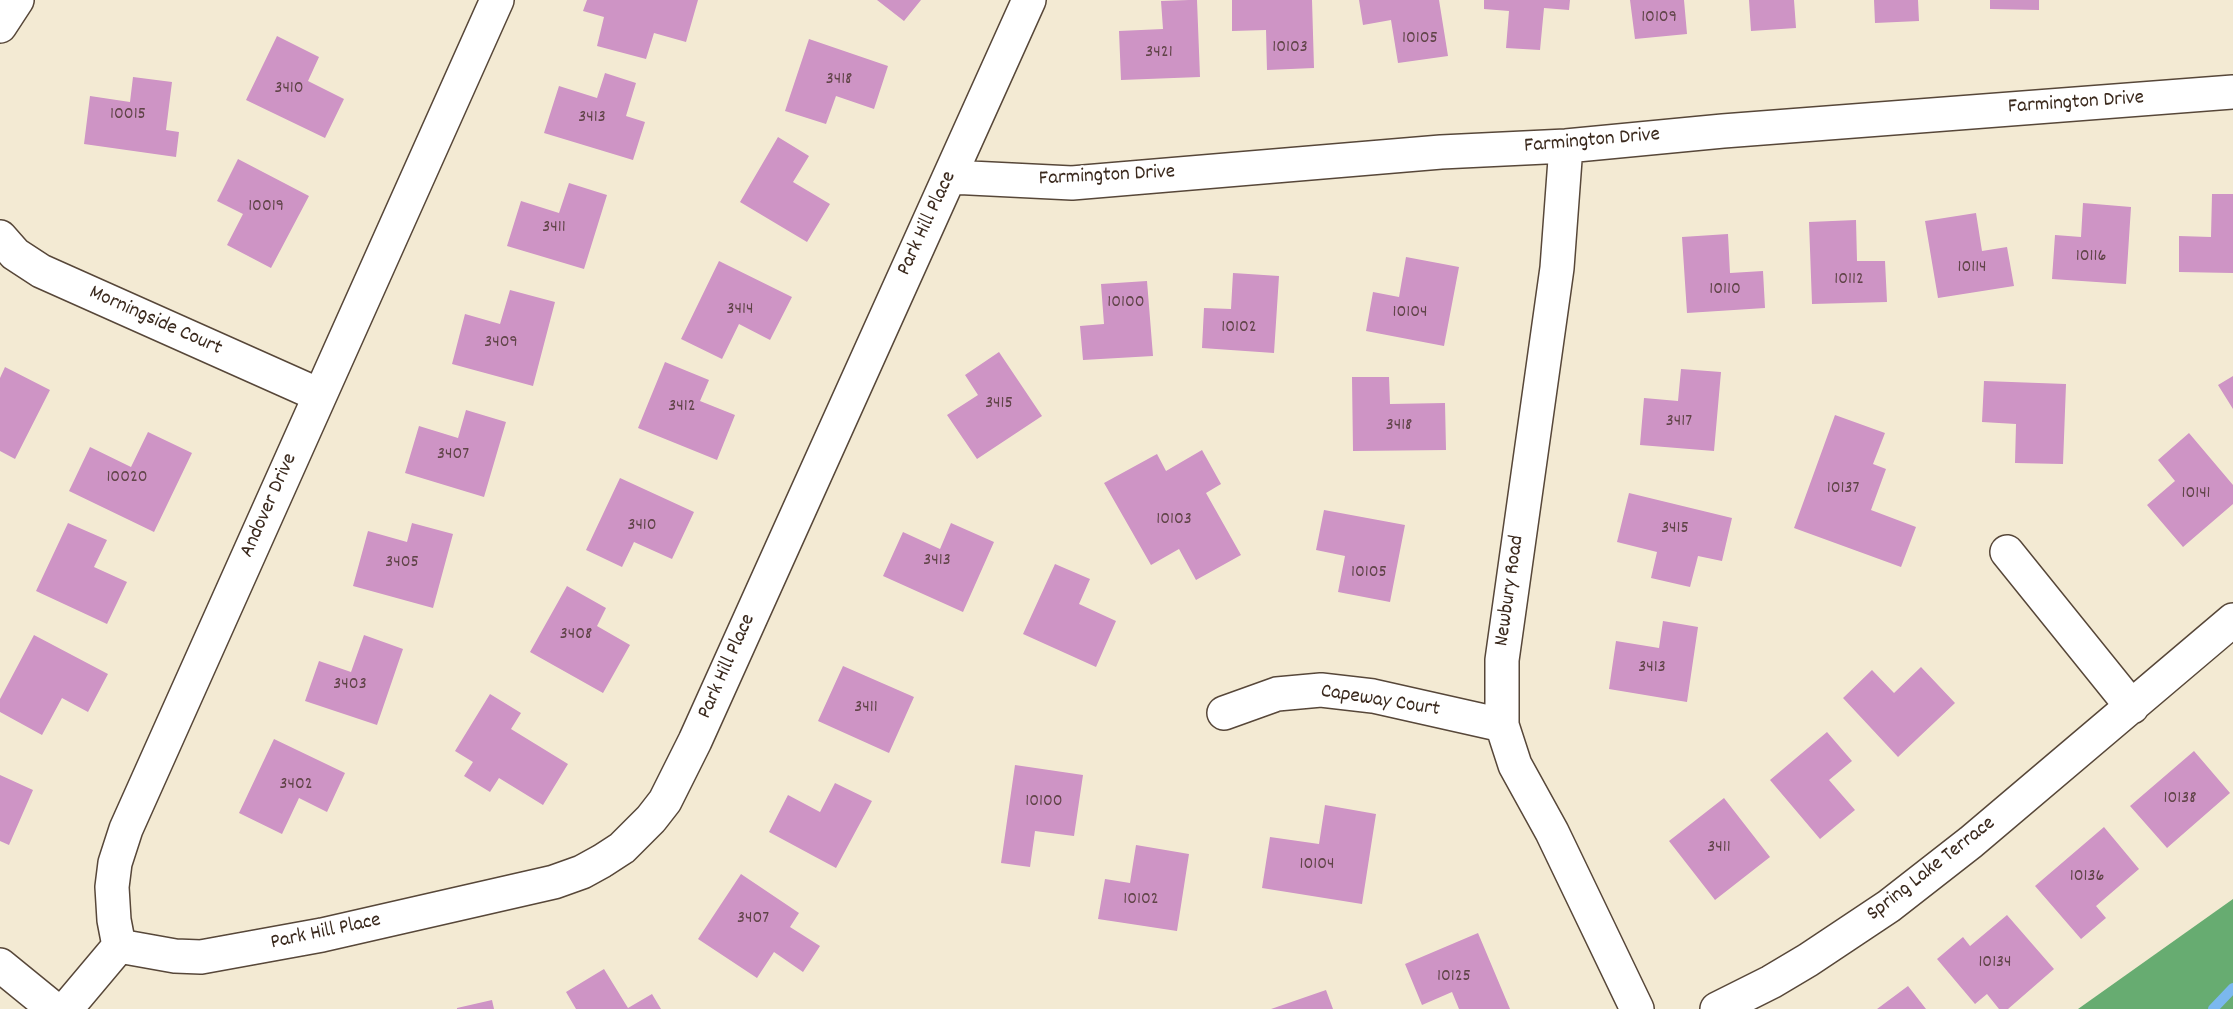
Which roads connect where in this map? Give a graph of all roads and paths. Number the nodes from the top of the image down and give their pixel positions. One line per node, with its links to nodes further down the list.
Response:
1 (17, 0): 4 (street)
2 (497, 0): 9 (street, Andover Drive)
3 (1029, 0): 7 (street, Park Hill Place)
4 (0, 26)
5 (2233, 92): 6 (street, Farmington Drive)
6 (1566, 146): 7 (street, Farmington Drive); 14 (street, Newbury Road)
7 (950, 177): 15 (street, Park Hill Place)
8 (0, 237): 9 (street, Morningside Court)
9 (319, 395): 15 (street, Andover Drive)
10 (2007, 552): 12 (street)
11 (2233, 620): 12 (street, Spring Lake Terrace)
12 (2132, 707): 20 (street, Spring Lake Terrace)
13 (1224, 713): 14 (street, Capeway Court)
14 (1502, 725): 19 (street, Newbury Road)
15 (119, 946): 18 (street)
16 (0, 965): 17 (street)
17 (54, 1009)
18 (66, 1009)
19 (1637, 1009)
20 (1717, 1009)

